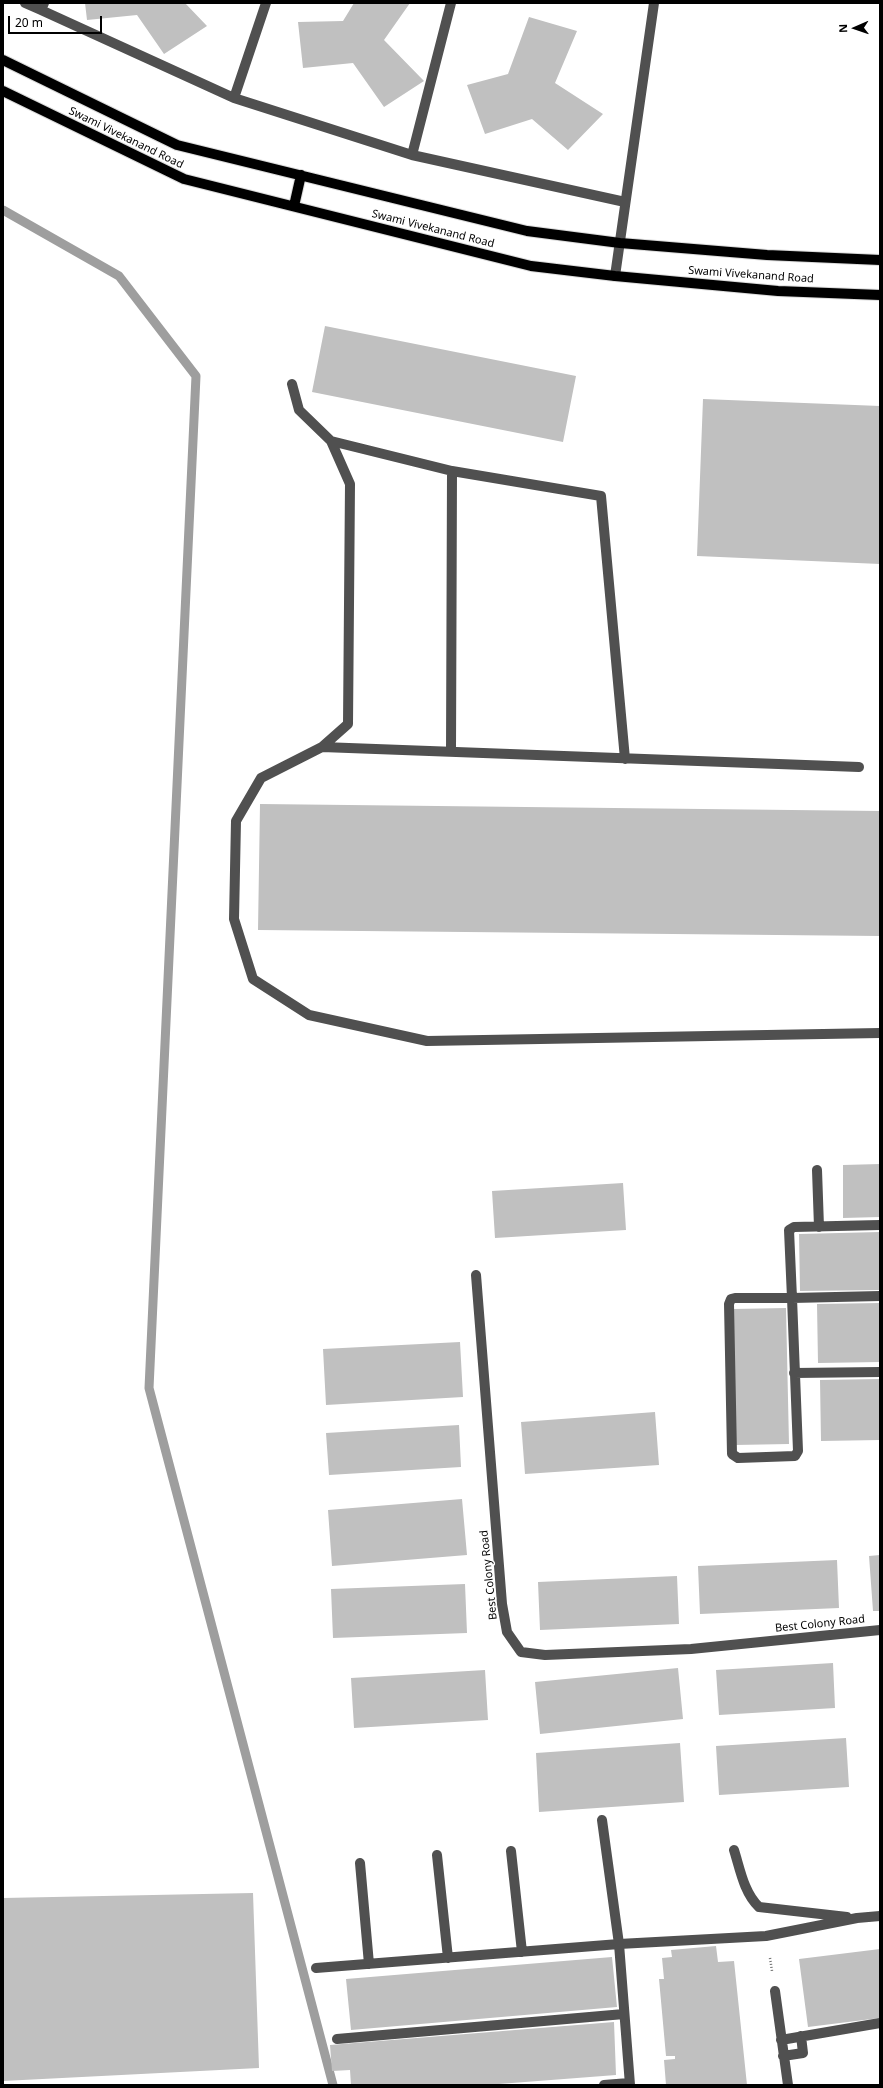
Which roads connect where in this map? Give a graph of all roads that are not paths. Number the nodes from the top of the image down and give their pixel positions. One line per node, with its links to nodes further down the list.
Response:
1 (25, 3): 5 (street)
2 (266, 3): 8 (street)
3 (451, 3): 9 (street)
4 (654, 3): 11 (street)
5 (42, 7): 8 (street)
6 (3, 60): 10 (main road, Swami Vivekanand Road)
7 (3, 91): 12 (main road, Swami Vivekanand Road)
8 (234, 98): 9 (street)
9 (412, 155): 11 (street)
10 (301, 175): 12 (main road); 13 (main road, Swami Vivekanand Road)
11 (625, 202): 13 (street)
12 (294, 206): 15 (main road, Swami Vivekanand Road)
13 (620, 242): 14 (main road, Swami Vivekanand Road); 15 (street)
14 (880, 260)
15 (616, 276): 16 (main road, Swami Vivekanand Road)
16 (880, 295)
17 (292, 384): 18 (street)
18 (331, 441): 19 (street); 20 (street)
19 (452, 470): 21 (street); 22 (street)
20 (322, 748): 21 (street); 24 (street)
21 (451, 752): 22 (street)
22 (624, 759): 23 (street)
23 (859, 768)
24 (880, 1033)
25 (817, 1170): 27 (street)
26 (880, 1225): 27 (street)
27 (819, 1227): 30 (street)
28 (476, 1275): 33 (street, Best Colony Road)
29 (880, 1296): 30 (street)
30 (792, 1298): 32 (street); 32 (street)
31 (880, 1372): 32 (street)
32 (794, 1373)
33 (880, 1630)
34 (602, 1820): 41 (street)
35 (734, 1850): 40 (street)
36 (511, 1851): 42 (street)
37 (438, 1855): 43 (street)
38 (360, 1863): 44 (street)
39 (880, 1916): 40 (street)
40 (857, 1918): 41 (street)
41 (619, 1944): 42 (street); 47 (street)
42 (522, 1952): 43 (street)
43 (448, 1958): 44 (street)
44 (369, 1964): 45 (street)
45 (316, 1968)
46 (775, 1991): 51 (street)
47 (624, 2014): 50 (street); 53 (street)
48 (880, 2023): 49 (street)
49 (801, 2036): 51 (street); 52 (street)
50 (337, 2039)
51 (781, 2040): 52 (street)
52 (783, 2056): 55 (street)
53 (630, 2084): 54 (street)
54 (604, 2085)
55 (788, 2085)

